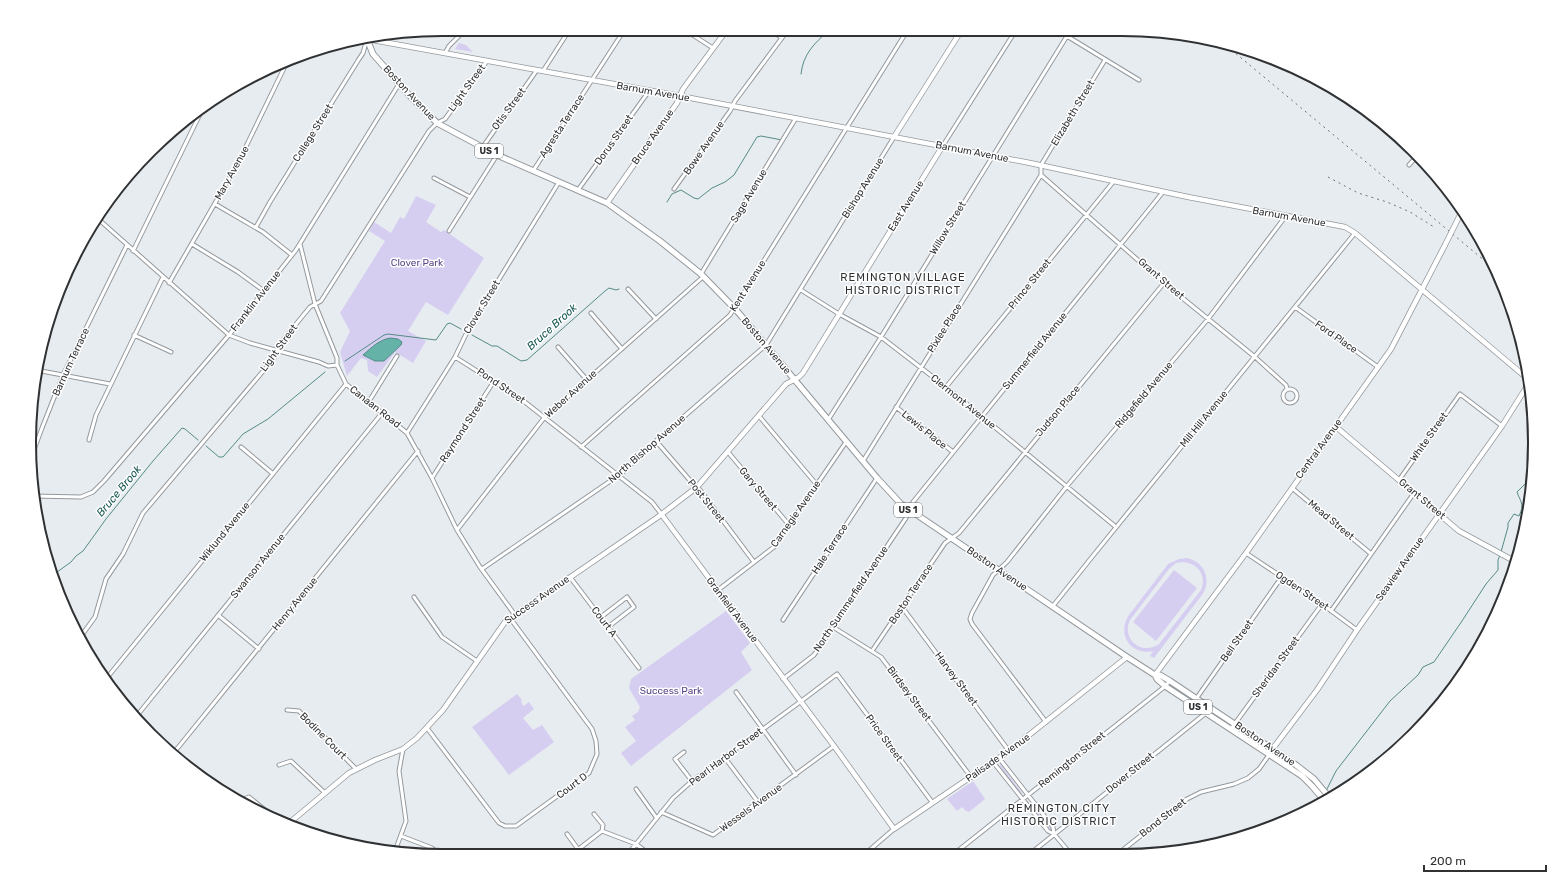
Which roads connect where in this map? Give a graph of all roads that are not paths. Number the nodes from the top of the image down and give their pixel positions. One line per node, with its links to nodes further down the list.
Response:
1 (459, 36): 16 (street)
2 (565, 36): 21 (street)
3 (620, 36): 23 (street, Agresta Terrace)
4 (694, 36): 15 (street)
5 (722, 36): 15 (main road, Bruce Avenue)
6 (779, 36): 11 (street)
7 (904, 36): 31 (street, Kent Avenue)
8 (957, 36): 32 (main road, Bishop Avenue)
9 (1012, 36): 33 (street, East Avenue)
10 (1067, 36): 17 (street); 36 (street, Willow Street)
11 (782, 38): 27 (street, Bowe Avenue)
12 (381, 41): 16 (main road, Barnum Avenue)
13 (369, 43): 24 (main road, Boston Avenue / US 1)
14 (366, 44): 55 (street, College Street)
15 (713, 48): 26 (main road, Bruce Avenue)
16 (444, 53): 18 (main road, Barnum Avenue)
17 (1106, 60): 22 (street); 38 (street, Elizabeth Street)
18 (487, 61): 20 (main road, Barnum Avenue); 30 (street, Light Street)
19 (284, 68): 50 (street, Mary Avenue)
20 (537, 70): 21 (main road, Barnum Avenue); 34 (street, Otis Street)
21 (543, 71): 23 (main road, Barnum Avenue)
22 (1139, 80)
23 (591, 81): 25 (main road, Barnum Avenue); 40 (street, Agresta Terrace)
24 (399, 84): 30 (main road, Boston Avenue / US 1); 59 (street, Franklin Avenue)
25 (649, 91): 26 (main road, Barnum Avenue); 46 (street, Dorus Street)
26 (680, 96): 27 (main road, Barnum Avenue); 49 (main road, Bruce Avenue)
27 (732, 106): 29 (main road, Barnum Avenue); 45 (street, Bowe Avenue)
28 (198, 118): 62 (street)
29 (796, 118): 31 (main road, Barnum Avenue); 64 (street, Sage Avenue)
30 (437, 123): 34 (main road, Boston Avenue / US 1); 72 (street, Light Street)
31 (845, 128): 32 (main road, Barnum Avenue); 74 (street, Kent Avenue)
32 (894, 137): 33 (main road, Barnum Avenue); 69 (street, Bishop Avenue)
33 (942, 147): 36 (main road, Barnum Avenue); 76 (main road, East Avenue)
34 (482, 148): 35 (main road, Boston Avenue / US 1)
35 (497, 155): 40 (main road, Boston Avenue / US 1); 48 (street)
36 (991, 156): 38 (main road, Barnum Avenue); 81 (street, Willow Street)
37 (1414, 160): 39 (street)
38 (1041, 165): 41 (street); 43 (main road, Barnum Avenue)
39 (1409, 165)
40 (533, 171): 44 (main road, Boston Avenue / US 1)
41 (1041, 175): 51 (street, Grant Street); 91 (street, Pixlee Place)
42 (434, 178): 48 (street)
43 (1114, 181): 47 (main road, Barnum Avenue); 51 (street, Prince Street)
44 (559, 182): 46 (main road, Boston Avenue / US 1); 88 (street, Clover Street)
45 (674, 189)
46 (578, 190): 49 (main road, Boston Avenue / US 1)
47 (1163, 192): 52 (main road, Barnum Avenue); 60 (street, Summerfield Avenue)
48 (470, 197): 56 (street)
49 (607, 202): 64 (main road, Boston Avenue / US 1)
50 (215, 204): 55 (street); 58 (street, Mary Avenue)
51 (1086, 214): 60 (street, Grant Street); 101 (street, Prince Street)
52 (1285, 217): 57 (main road, Barnum Avenue); 78 (street, Ridgefield Avenue)
53 (1459, 217): 70 (main road, Central Avenue, bridge)
54 (102, 222): 61 (street)
55 (256, 227): 63 (street)
56 (449, 231)
57 (1355, 233): 70 (main road, Barnum Avenue); 73 (street, Mill Hill Avenue)
58 (192, 244): 66 (street, Mary Avenue); 71 (street)
59 (300, 244): 63 (street, Franklin Avenue); 72 (street, Canaan Road)
60 (1121, 244): 67 (street, Grant Street); 108 (street, Summerfield Avenue)
61 (127, 245): 62 (street); 95 (street, Barnum Terrace)
62 (134, 251): 65 (street)
63 (292, 255): 71 (street, Franklin Avenue)
64 (702, 275): 74 (main road, Boston Avenue / US 1); 77 (street, Weber Avenue)
65 (163, 277): 66 (street); 79 (street)
66 (170, 283): 80 (street)
67 (1164, 283): 78 (street, Grant Street); 123 (street, Judson Place)
68 (628, 289): 77 (street)
69 (801, 290): 76 (street, Clermont Avenue); 82 (street, Bishop Avenue)
70 (1422, 290): 92 (main road, Central Avenue); 94 (main road, Barnum Avenue)
71 (264, 291): 80 (street, Franklin Avenue)
72 (315, 304): 85 (street, Light Street); 90 (street, Canaan Road)
73 (1295, 307): 89 (street, Mill Hill Avenue); 92 (street, Ford Place)
74 (734, 308): 82 (main road, Boston Avenue / US 1); 119 (street, Kent Avenue)
75 (591, 313): 84 (street)
76 (839, 314): 81 (street, Clermont Avenue); 96 (main road, East Avenue)
77 (656, 319): 84 (street, Weber Avenue)
78 (1208, 319): 89 (street, Grant Street); 131 (street, Ridgefield Avenue)
79 (134, 335): 86 (street); 99 (street)
80 (228, 335): 85 (street); 135 (street, Franklin Avenue)
81 (881, 337): 91 (street, Clermont Avenue); 110 (street, Willow Street)
82 (766, 345): 96 (main road, Boston Avenue / US 1); 115 (street, North Bishop Avenue)
83 (558, 347): 97 (street)
84 (622, 349): 97 (street, Weber Avenue)
85 (277, 351): 90 (street); 165 (street, Light Street)
86 (171, 352)
87 (397, 356): 104 (street)
88 (455, 357): 98 (street, Pond Street); 113 (street, Clover Street)
89 (1255, 357): 102 (street, Grant Street); 140 (street, Mill Hill Avenue)
90 (337, 365): 100 (street, Canaan Road)
91 (920, 367): 101 (street, Clermont Avenue); 105 (street, Pixlee Place)
92 (1378, 367): 111 (main road, Central Avenue)
93 (42, 371): 95 (street)
94 (1522, 374)
95 (63, 375): 99 (street); 117 (street, Barnum Terrace)
96 (794, 379): 107 (main road, Success Avenue); 110 (main road, Boston Avenue / US 1)
97 (587, 380): 109 (street, Weber Avenue)
98 (494, 381): 109 (street, Pond Street); 127 (street, Raymond Street)
99 (110, 384): 114 (street)
100 (346, 384): 104 (street, Canaan Road); 125 (street, Wiklund Avenue)
101 (946, 387): 108 (street, Clermont Avenue)
102 (1287, 389): 102 (street, Grant Street)
103 (1525, 389): 112 (main road, Seaview Avenue)
104 (368, 403): 106 (street, Canaan Road)
105 (896, 407): 122 (street, Lewis Place); 124 (street, Pixlee Place)
106 (382, 413): 113 (street, Canaan Road); 158 (street, Swanson Avenue)
107 (759, 416): 121 (main road, Success Avenue); 130 (street)
108 (981, 417): 122 (street, Summerfield Avenue); 123 (street, Clermont Avenue)
109 (544, 418): 119 (street, Granfield Avenue); 141 (street, Weber Avenue)
110 (828, 420): 116 (main road, Boston Avenue / US 1)
111 (1335, 426): 129 (main road, Grant Street); 133 (main road, Central Avenue)
112 (1502, 426): 129 (street, White Street); 137 (main road, Seaview Avenue)
113 (407, 433): 120 (street, Canaan Road)
114 (89, 440)
115 (656, 441): 126 (street, North Bishop Avenue); 132 (street, Post Street)
116 (846, 442): 124 (main road, Boston Avenue / US 1); 130 (street, Carnegie Avenue)
117 (36, 444)
118 (242, 447): 125 (street)
119 (581, 447): 126 (street, Granfield Avenue)
120 (418, 451): 127 (street, Canaan Road); 166 (street, Henry Avenue)
121 (728, 452): 132 (main road, Success Avenue); 139 (street, Gary Street)
122 (953, 452): 136 (street, Summerfield Avenue)
123 (1024, 452): 131 (street, Clermont Avenue); 142 (street, Judson Place)
124 (863, 461): 128 (main road, Boston Avenue / US 1)
125 (272, 473): 172 (street, Wiklund Avenue)
126 (618, 476): 138 (street, Granfield Avenue); 147 (street, North Bishop Avenue)
127 (432, 478): 141 (street, Canaan Road)
128 (877, 478): 136 (main road, Boston Avenue / US 1); 161 (street, Hale Terrace)
129 (1399, 480): 134 (main road, Grant Street)
130 (816, 485): 139 (street, Carnegie Avenue)
131 (1067, 486): 140 (street, Clermont Avenue); 148 (street, Ridgefield Avenue)
132 (697, 487): 138 (main road, Success Avenue); 146 (street, Post Street)
133 (1291, 488): 143 (main road, Central Avenue); 144 (street, Mead Street)
134 (1414, 493): 137 (main road, Grant Street); 144 (street)
135 (39, 496)
136 (909, 510): 142 (main road, Boston Avenue / US 1); 163 (street, North Summerfield Avenue)
137 (1439, 514): 145 (main road, Grant Street); 164 (main road, Seaview Avenue)
138 (662, 515): 149 (main road, Success Avenue); 151 (main road, Granfield Avenue)
139 (789, 525): 146 (street, Carnegie Avenue)
140 (1116, 526): 154 (street, Mill Hill Avenue)
141 (457, 530): 147 (street, Canaan Road)
142 (951, 538): 148 (main road, Boston Avenue / US 1); 155 (street, Boston Terrace)
143 (1246, 553): 150 (street, Ogden Street); 173 (main road, Central Avenue)
144 (1370, 553): 156 (street)
145 (1510, 559)
146 (754, 562): 151 (street, Carnegie Avenue)
147 (482, 570): 157 (street, Canaan Road)
148 (998, 570): 154 (main road, Boston Avenue / US 1); 185 (street, Ridgefield Avenue)
149 (570, 577): 157 (main road, Success Avenue); 159 (street, Court A)
150 (1281, 578): 153 (street, Ogden Street); 178 (street, Bell Street)
151 (718, 591): 174 (main road, Granfield Avenue)
152 (414, 597): 169 (street)
153 (1322, 604): 156 (street, Ogden Street); 186 (street, Sheridan Street)
154 (1053, 606): 168 (main road, Boston Avenue / US 1)
155 (902, 607): 167 (street, Boston Terrace); 196 (street, Harvey Street)
156 (1331, 611): 164 (street, Ogden Street)
157 (515, 615): 160 (main road, Success Avenue)
158 (218, 616): 166 (street); 183 (street, Swanson Avenue)
159 (601, 617): 162 (street, Court A); 162 (street)
160 (510, 618): 169 (main road, Success Avenue); 187 (street, Court D)
161 (783, 620)
162 (608, 627): 170 (street, Court A)
163 (833, 627): 167 (street, Birdsey Street); 174 (street, North Summerfield Avenue)
164 (1357, 630): 194 (main road, Seaview Avenue)
165 (83, 633)
166 (259, 649): 195 (street, Henry Avenue)
167 (872, 651): 205 (street, Birdsey Street)
168 (1128, 657): 173 (main road, Boston Avenue / US 1); 185 (main road, Palisade Avenue)
169 (476, 661): 187 (main road, Success Avenue)
170 (639, 668)
171 (837, 674): 179 (street, Pearl Harbor Street); 215 (street, Price Street)
172 (110, 675)
173 (1155, 675): 175 (main road, Boston Avenue / US 1); 176 (main road, Boston Avenue / US 1)
174 (783, 679): 179 (main road, Granfield Avenue)
175 (1170, 681): 176 (street, Remington Street); 178 (main road, Boston Avenue / US 1)
176 (1166, 686): 180 (main road, Boston Avenue / US 1); 211 (street, Remington Street)
177 (736, 692): 188 (street)
178 (1197, 699): 180 (street, Bell Street); 181 (main road, Boston Avenue / US 1)
179 (800, 702): 188 (street, Pearl Harbor Street); 192 (main road, Granfield Avenue)
180 (1193, 704): 184 (main road, Boston Avenue / US 1)
181 (1210, 708): 184 (street, Dover Street); 186 (main road, Boston Avenue / US 1)
182 (287, 710): 203 (street, Bodine Court)
183 (139, 713)
184 (1206, 713): 189 (main road, Boston Avenue / US 1); 224 (street, Dover Street)
185 (1046, 722): 196 (main road, Palisade Avenue)
186 (1235, 724): 189 (street, Sheridan Street); 190 (main road, Boston Avenue / US 1)
187 (427, 728): 193 (main road, Success Avenue)
188 (763, 729): 199 (street, Pearl Harbor Street); 204 (street)
189 (1231, 729): 191 (main road, Boston Avenue / US 1)
190 (1252, 736): 191 (main road); 194 (main road, Boston Avenue / US 1)
191 (1249, 741): 198 (main road, Boston Avenue / US 1)
192 (834, 746): 204 (street, Wessels Avenue); 221 (main road, Granfield Avenue)
193 (403, 749): 203 (main road, Success Avenue); 225 (street)
194 (1273, 749): 198 (main road, Seaview Avenue); 207 (main road, Boston Avenue / US 1)
195 (176, 750)
196 (1009, 751): 200 (main road, Palisade Avenue)
197 (684, 752): 206 (street)
198 (1269, 754): 207 (main road, Boston Avenue / US 1); 236 (street, Bond Street)
199 (725, 758): 206 (street, Pearl Harbor Street); 214 (street)
200 (998, 758): 201 (main road, Palisade Avenue); 211 (street)
201 (993, 762): 205 (main road, Palisade Avenue); 213 (street)
202 (279, 765): 209 (street)
203 (356, 769): 209 (main road, Success Avenue)
204 (796, 775): 214 (street, Wessels Avenue)
205 (971, 777): 215 (main road, Palisade Avenue)
206 (692, 781): 217 (street, Pearl Harbor Street)
207 (1317, 787): 210 (main road, Boston Avenue / US 1)
208 (636, 789): 219 (street)
209 (324, 792): 220 (main road, Success Avenue)
210 (1325, 795)
211 (1028, 796): 213 (street, Remington Street); 224 (street)
212 (246, 798): 216 (street)
213 (1023, 800): 224 (street); 233 (street, Remington Street)
214 (758, 802): 217 (street, Wessels Avenue)
215 (932, 802): 221 (main road, Palisade Avenue)
216 (260, 806)
217 (661, 812): 219 (street, Pearl Harbor Street)
218 (594, 814): 222 (street)
219 (656, 817): 226 (street, Pearl Harbor Street)
220 (293, 820)
221 (894, 829): 232 (street, Palisade Avenue)
222 (602, 831): 226 (street); 229 (street)
223 (567, 834): 229 (street)
224 (1054, 834): 234 (street, Dover Street); 235 (street)
225 (401, 836): 227 (street); 228 (street)
226 (636, 844): 230 (street, Pearl Harbor Street); 231 (street)
227 (397, 847)
228 (433, 849)
229 (578, 849)
230 (632, 849)
231 (642, 849)
232 (871, 849)
233 (960, 849)
234 (1035, 849)
235 (1067, 849)
236 (1124, 849)

